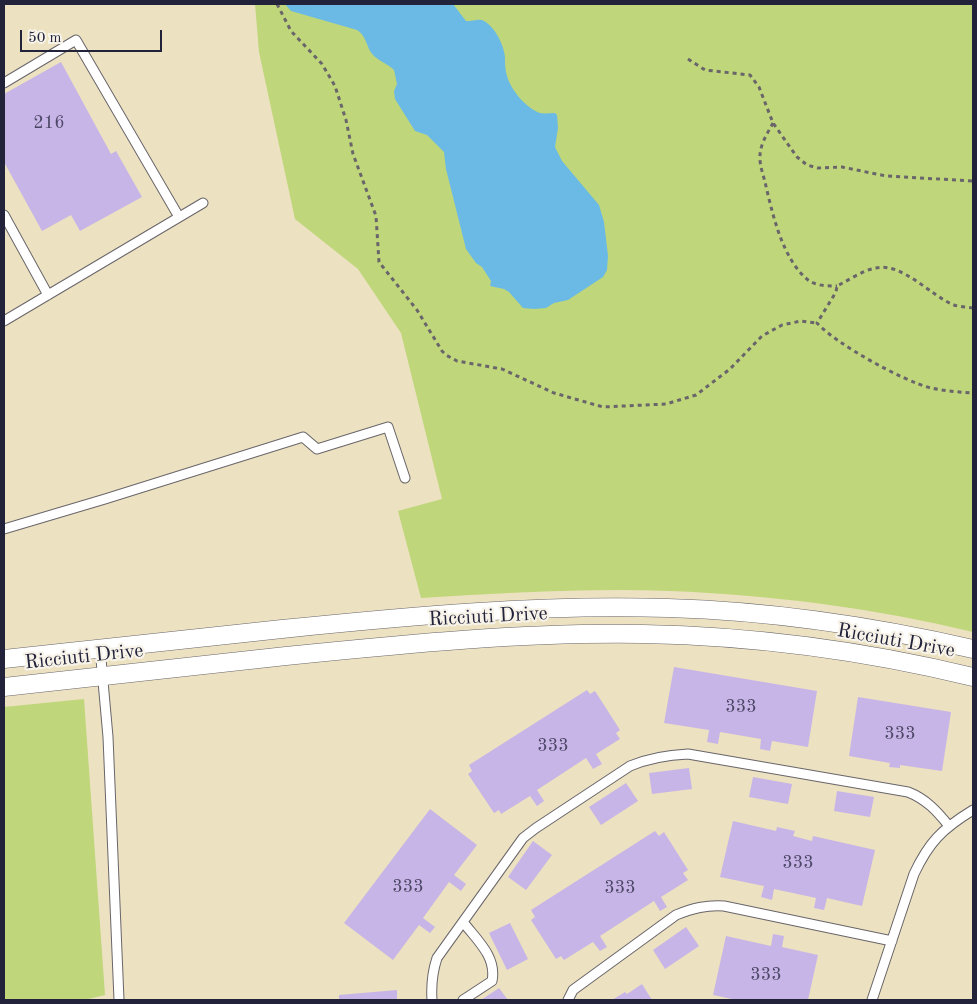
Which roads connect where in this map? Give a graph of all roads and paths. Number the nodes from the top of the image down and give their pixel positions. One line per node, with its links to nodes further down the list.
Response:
1 (277, 4): 13 (path)
2 (688, 59): 4 (path)
3 (4, 83): 8 (lane)
4 (774, 123): 5 (path); 9 (path)
5 (973, 181)
6 (202, 203): 8 (lane)
7 (4, 215): 10 (lane)
8 (179, 217): 10 (lane)
9 (837, 286): 11 (path); 13 (path)
10 (48, 294): 12 (lane)
11 (973, 308)
12 (4, 321)
13 (817, 323): 14 (path)
14 (973, 394)
15 (405, 478): 16 (lane)
16 (4, 529)
17 (100, 648): 18 (street, Ricciuti Drive); 19 (street, Ricciuti Drive); 20 (lane)
18 (973, 649)
19 (4, 659)
20 (102, 676): 21 (street, Ricciuti Drive); 22 (street, Ricciuti Drive); 27 (lane)
21 (973, 677)
22 (4, 687)
23 (973, 810): 24 (lane)
24 (949, 826): 25 (lane); 26 (lane)
25 (463, 922): 28 (lane); 29 (lane)
26 (892, 941): 30 (lane); 31 (lane)
27 (118, 1000)
28 (432, 1000)
29 (463, 1000)
30 (568, 1000)
31 (872, 1000)

